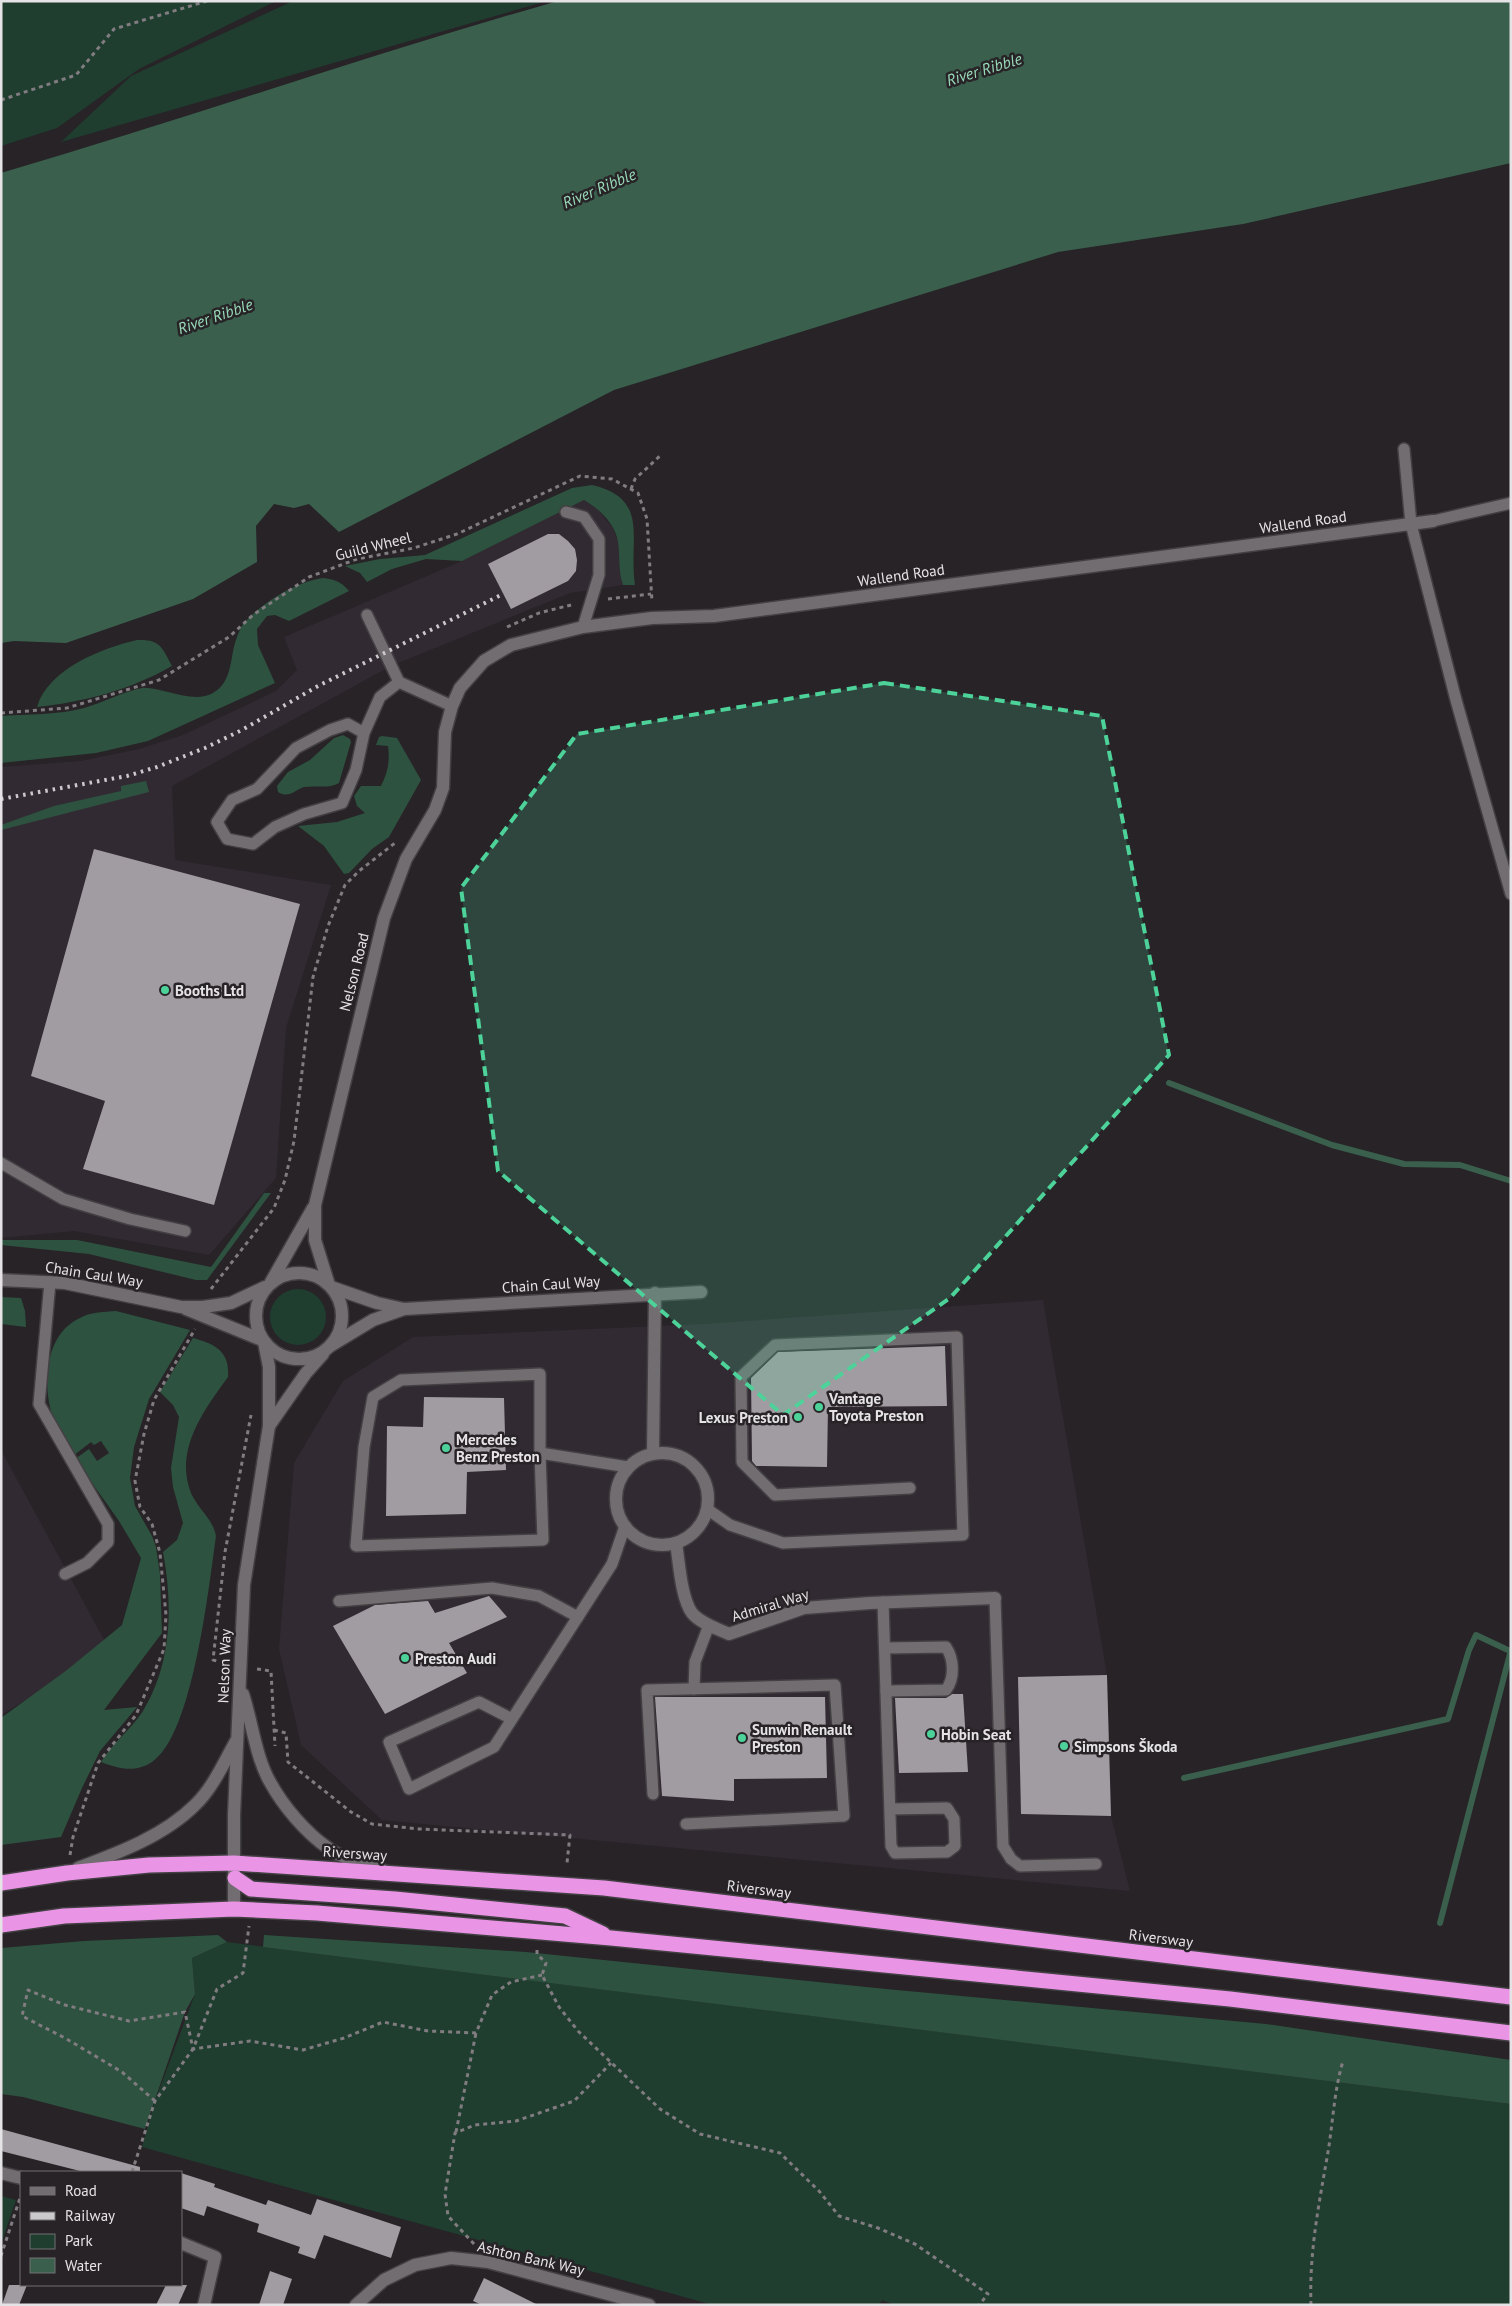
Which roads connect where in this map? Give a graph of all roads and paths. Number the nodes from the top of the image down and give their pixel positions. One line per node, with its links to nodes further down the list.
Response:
1 (206, 1): 2 (path)
2 (1, 100)
3 (1404, 449): 9 (lane)
4 (661, 454): 5 (path)
5 (631, 490): 10 (path, Guild Wheel); 15 (path, Guild Wheel)
6 (1511, 503): 8 (lane)
7 (566, 512): 12 (lane)
8 (1433, 521): 9 (street, Wallend Road)
9 (1411, 524): 12 (street, Wallend Road); 18 (lane)
10 (651, 594)
11 (367, 615): 13 (lane)
12 (583, 627): 14 (street, Wallend Road)
13 (399, 682): 14 (lane); 16 (lane)
14 (452, 706): 17 (street, Wallend Road)
15 (1, 712)
16 (364, 733): 16 (lane)
17 (445, 754): 20 (street, Nelson Road)
18 (1511, 894)
19 (1, 1163): 21 (lane)
20 (315, 1205): 24 (street, Nelson Road); 25 (street, Nelson Road)
21 (185, 1231)
22 (1, 1280): 23 (street, Chain Caul Way)
23 (50, 1282): 28 (street, Chain Caul Way); 42 (lane)
24 (269, 1284): 25 (street); 28 (street, Chain Caul Way); 31 (street)
25 (330, 1286): 29 (street, Chain Caul Way); 32 (street)
26 (701, 1292): 27 (street, Chain Caul Way)
27 (655, 1293): 29 (street, Chain Caul Way); 36 (street)
28 (181, 1307): 31 (street, Chain Caul Way)
29 (404, 1309): 32 (street, Chain Caul Way)
30 (196, 1326): 63 (path)
31 (263, 1341): 32 (street); 34 (street, Nelson Way)
32 (328, 1348): 34 (street, Nelson Way)
33 (253, 1406): 49 (path)
34 (269, 1426): 49 (street, Nelson Way)
35 (540, 1453): 35 (lane); 37 (lane)
36 (652, 1454): 37 (street); 39 (street)
37 (628, 1467): 40 (street)
38 (910, 1488): 39 (lane)
39 (707, 1509): 41 (street)
40 (625, 1526): 41 (street); 46 (lane)
41 (676, 1543): 47 (street, Admiral Way)
42 (65, 1574)
43 (995, 1598): 45 (street, Admiral Way); 61 (lane)
44 (339, 1601): 46 (lane)
45 (883, 1602): 47 (street, Admiral Way); 48 (lane)
46 (578, 1618): 53 (lane)
47 (709, 1625): 51 (lane)
48 (885, 1648): 52 (lane); 52 (lane)
49 (240, 1667): 50 (street, Nelson Way); 54 (path)
50 (241, 1685): 55 (street, Nelson Way); 64 (street)
51 (694, 1688): 57 (lane); 59 (lane)
52 (886, 1691): 58 (lane)
53 (512, 1719): 53 (lane)
54 (274, 1730): 56 (path); 60 (path)
55 (237, 1740): 62 (street, Nelson Way); 63 (street)
56 (275, 1749)
57 (653, 1794)
58 (890, 1809): 58 (lane)
59 (686, 1824)
60 (567, 1862)
61 (1096, 1864)
62 (234, 1870): 63 (highway, Riversway); 64 (highway, Riversway); 66 (street, Nelson Way); 69 (highway)
63 (67, 1873): 65 (highway, Riversway)
64 (393, 1873): 72 (highway, Riversway)
65 (1, 1883)
66 (234, 1909): 67 (highway); 69 (highway)
67 (1, 1925)
68 (249, 1926): 75 (path)
69 (611, 1938): 74 (highway)
70 (537, 1954): 71 (path)
71 (542, 1975): 73 (path); 77 (path)
72 (1511, 1997)
73 (476, 2033): 75 (path); 79 (path)
74 (1511, 2033)
75 (193, 2049): 78 (path); 78 (path)
76 (1344, 2061): 91 (path)
77 (611, 2062): 79 (path); 90 (path)
78 (155, 2101): 80 (path)
79 (455, 2133): 86 (path)
80 (132, 2171)
81 (1, 2173): 82 (street)
82 (20, 2178)
83 (20, 2198): 85 (path)
84 (182, 2243): 87 (street)
85 (1, 2256)
86 (488, 2262): 88 (street, Ashton Bank Way); 89 (street, Ashton Bank Way)
87 (204, 2305)
88 (356, 2305)
89 (649, 2305)
90 (979, 2305)
91 (1311, 2305)

